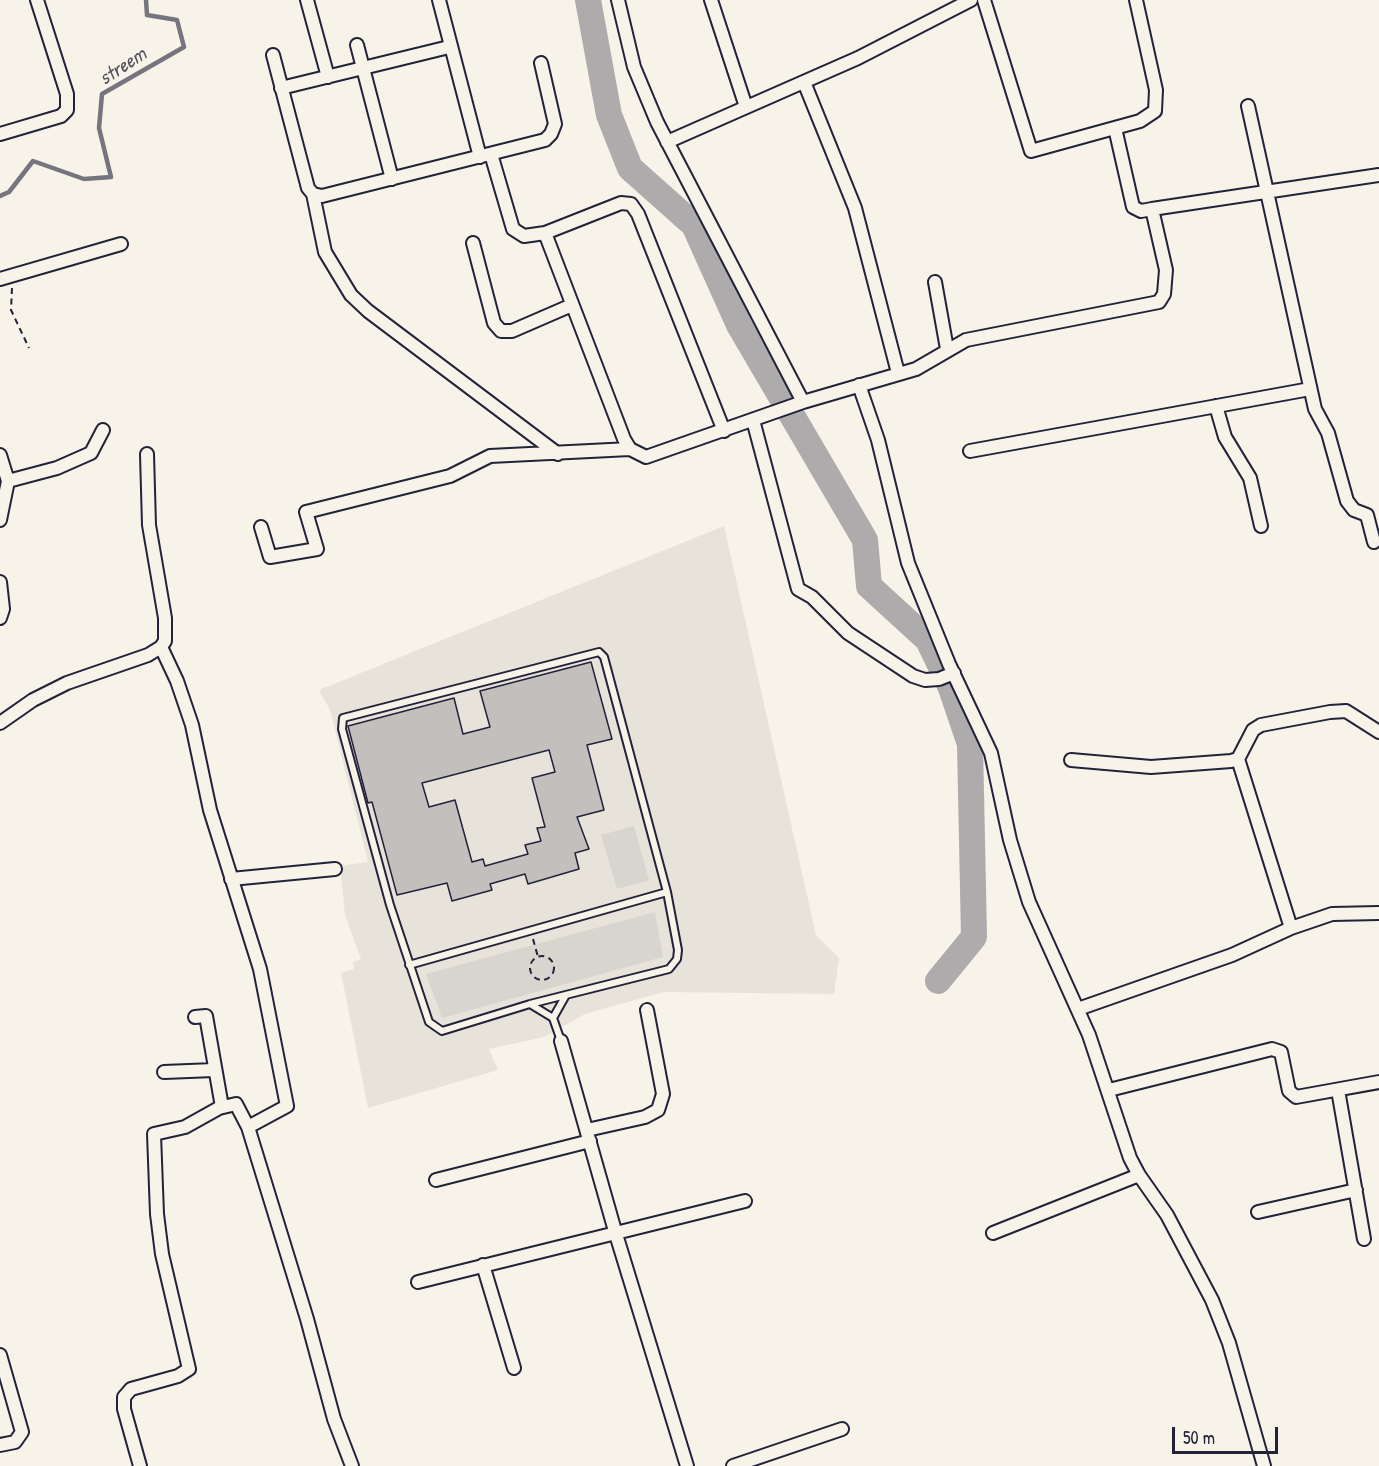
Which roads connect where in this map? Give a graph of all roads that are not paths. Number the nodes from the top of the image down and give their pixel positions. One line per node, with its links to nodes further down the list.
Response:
1 (37, 0): 20 (street)
2 (307, 0): 14 (street)
3 (439, 0): 10 (street)
4 (618, 0): 21 (street)
5 (711, 0): 18 (street)
6 (971, 0): 15 (street)
7 (984, 0): 19 (street)
8 (1136, 0): 19 (street)
9 (357, 45): 13 (street)
10 (450, 47): 13 (street); 22 (street)
11 (273, 55): 16 (street)
12 (541, 63): 22 (street)
13 (364, 68): 14 (street); 24 (street)
14 (328, 76): 16 (street)
15 (804, 82): 18 (street); 35 (street)
16 (281, 88): 26 (street)
17 (1248, 106): 25 (street)
18 (746, 107): 21 (street)
19 (1115, 128): 27 (street)
20 (0, 134)
21 (667, 142): 38 (street)
22 (485, 156): 24 (street); 28 (street)
23 (1379, 175): 25 (street)
24 (392, 178): 26 (street)
25 (1266, 191): 27 (street); 37 (street)
26 (312, 194): 46 (street)
27 (1152, 209): 34 (street)
28 (545, 233): 33 (street); 42 (street)
29 (473, 243): 33 (street)
30 (121, 244): 31 (street)
31 (6, 276)
32 (934, 282): 34 (street)
33 (572, 305): 43 (street)
34 (947, 349): 35 (street)
35 (898, 373): 36 (street)
36 (859, 385): 38 (street); 56 (street)
37 (1310, 389): 39 (street); 52 (street)
38 (800, 403): 40 (street)
39 (1216, 406): 44 (street); 50 (street)
40 (753, 420): 42 (street); 56 (street)
41 (103, 430): 48 (street)
42 (724, 431): 43 (street)
43 (630, 449): 46 (street)
44 (970, 451)
45 (147, 454): 55 (street)
46 (558, 454): 51 (street)
47 (0, 455): 48 (street)
48 (8, 481): 49 (street)
49 (0, 520)
50 (1262, 526)
51 (261, 527)
52 (1374, 542)
53 (0, 582): 54 (street)
54 (0, 618)
55 (161, 647): 57 (street); 62 (street)
56 (947, 676): 69 (street)
57 (0, 723)
58 (1379, 732): 59 (street)
59 (1238, 759): 60 (street); 65 (street)
60 (1071, 760)
61 (335, 869): 62 (street)
62 (231, 879): 80 (street)
63 (667, 892): 66 (lane); 66 (lane); 67 (lane)
64 (1379, 913): 65 (street)
65 (1291, 928): 69 (street)
66 (409, 965): 68 (lane)
67 (566, 995): 68 (lane); 72 (lane)
68 (530, 1004): 72 (lane)
69 (1078, 1009): 77 (street)
70 (647, 1010): 81 (street)
71 (195, 1017): 74 (street)
72 (553, 1018): 73 (lane)
73 (561, 1041): 81 (street)
74 (214, 1070): 75 (street); 79 (street)
75 (164, 1072)
76 (1379, 1082): 78 (street)
77 (1108, 1090): 78 (street); 82 (street)
78 (1338, 1090): 84 (street)
79 (222, 1107): 80 (street); 96 (street)
80 (248, 1127): 97 (street)
81 (588, 1136): 83 (street); 87 (street)
82 (1138, 1175): 88 (street); 100 (street)
83 (436, 1180)
84 (1356, 1190): 86 (street); 89 (street)
85 (744, 1201): 87 (street)
86 (1258, 1212)
87 (615, 1231): 90 (street); 98 (street)
88 (993, 1233)
89 (1364, 1239)
90 (483, 1265): 91 (street); 93 (street)
91 (418, 1282)
92 (0, 1355): 95 (street)
93 (514, 1368)
94 (842, 1429): 99 (street)
95 (0, 1446)
96 (140, 1466)
97 (352, 1466)
98 (687, 1466)
99 (733, 1466)
100 (1264, 1466)

